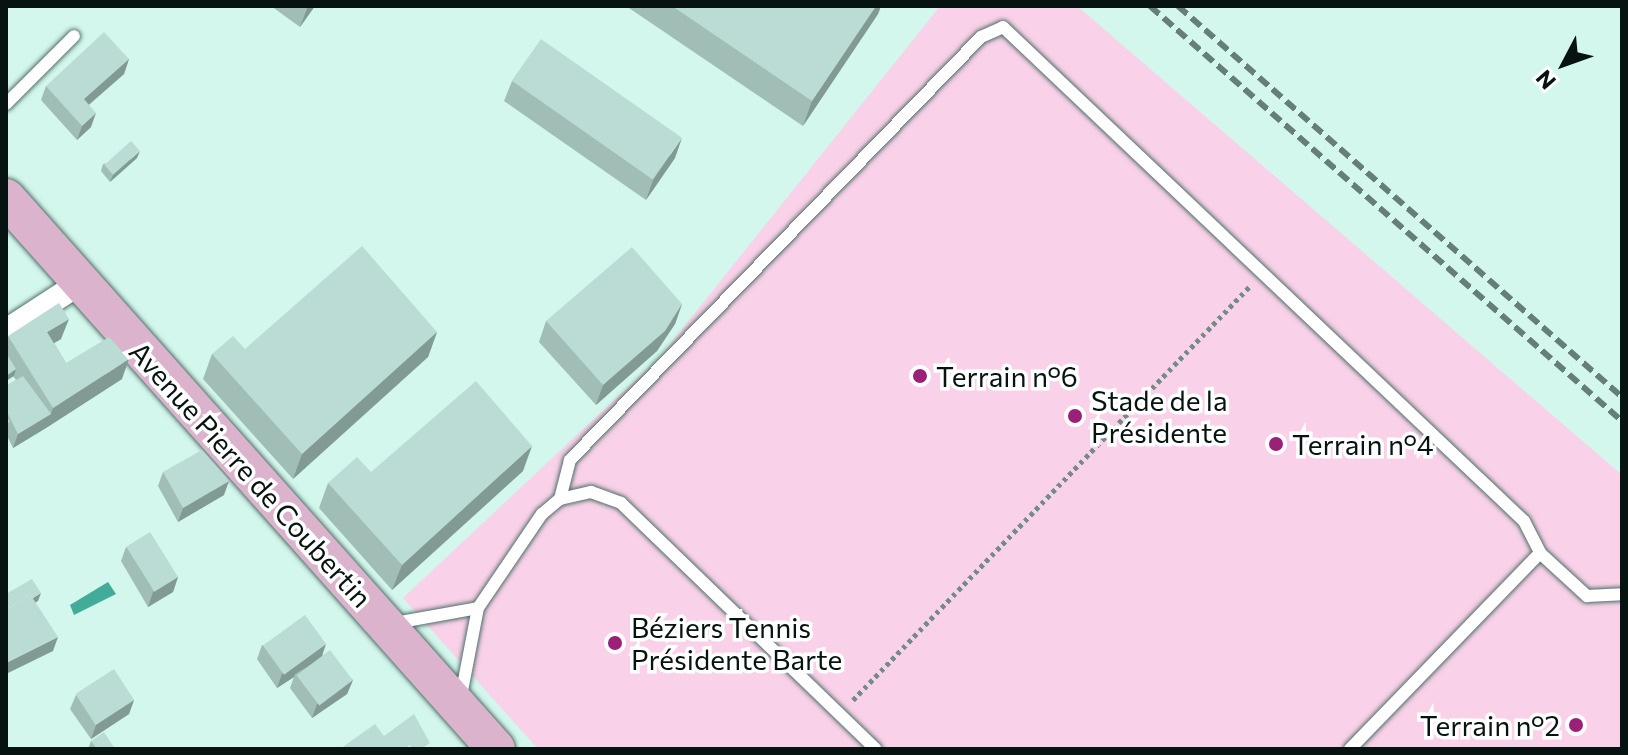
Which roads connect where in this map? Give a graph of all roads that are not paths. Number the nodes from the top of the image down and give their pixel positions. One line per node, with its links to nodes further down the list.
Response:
1 (74, 36): 2 (lane)
2 (6, 104)
3 (6, 198): 4 (main road, Avenue Pierre de Coubertin)
4 (80, 283): 5 (street); 10 (main road, Avenue Pierre de Coubertin)
5 (6, 331)
6 (560, 499): 7 (lane); 9 (lane); 13 (lane)
7 (1540, 553): 8 (lane); 14 (lane)
8 (1622, 594)
9 (478, 608): 10 (lane); 11 (lane)
10 (386, 624): 11 (main road, Avenue Pierre de Coubertin)
11 (460, 708): 12 (main road, Avenue Pierre de Coubertin)
12 (496, 749)
13 (876, 749)
14 (1350, 749)

